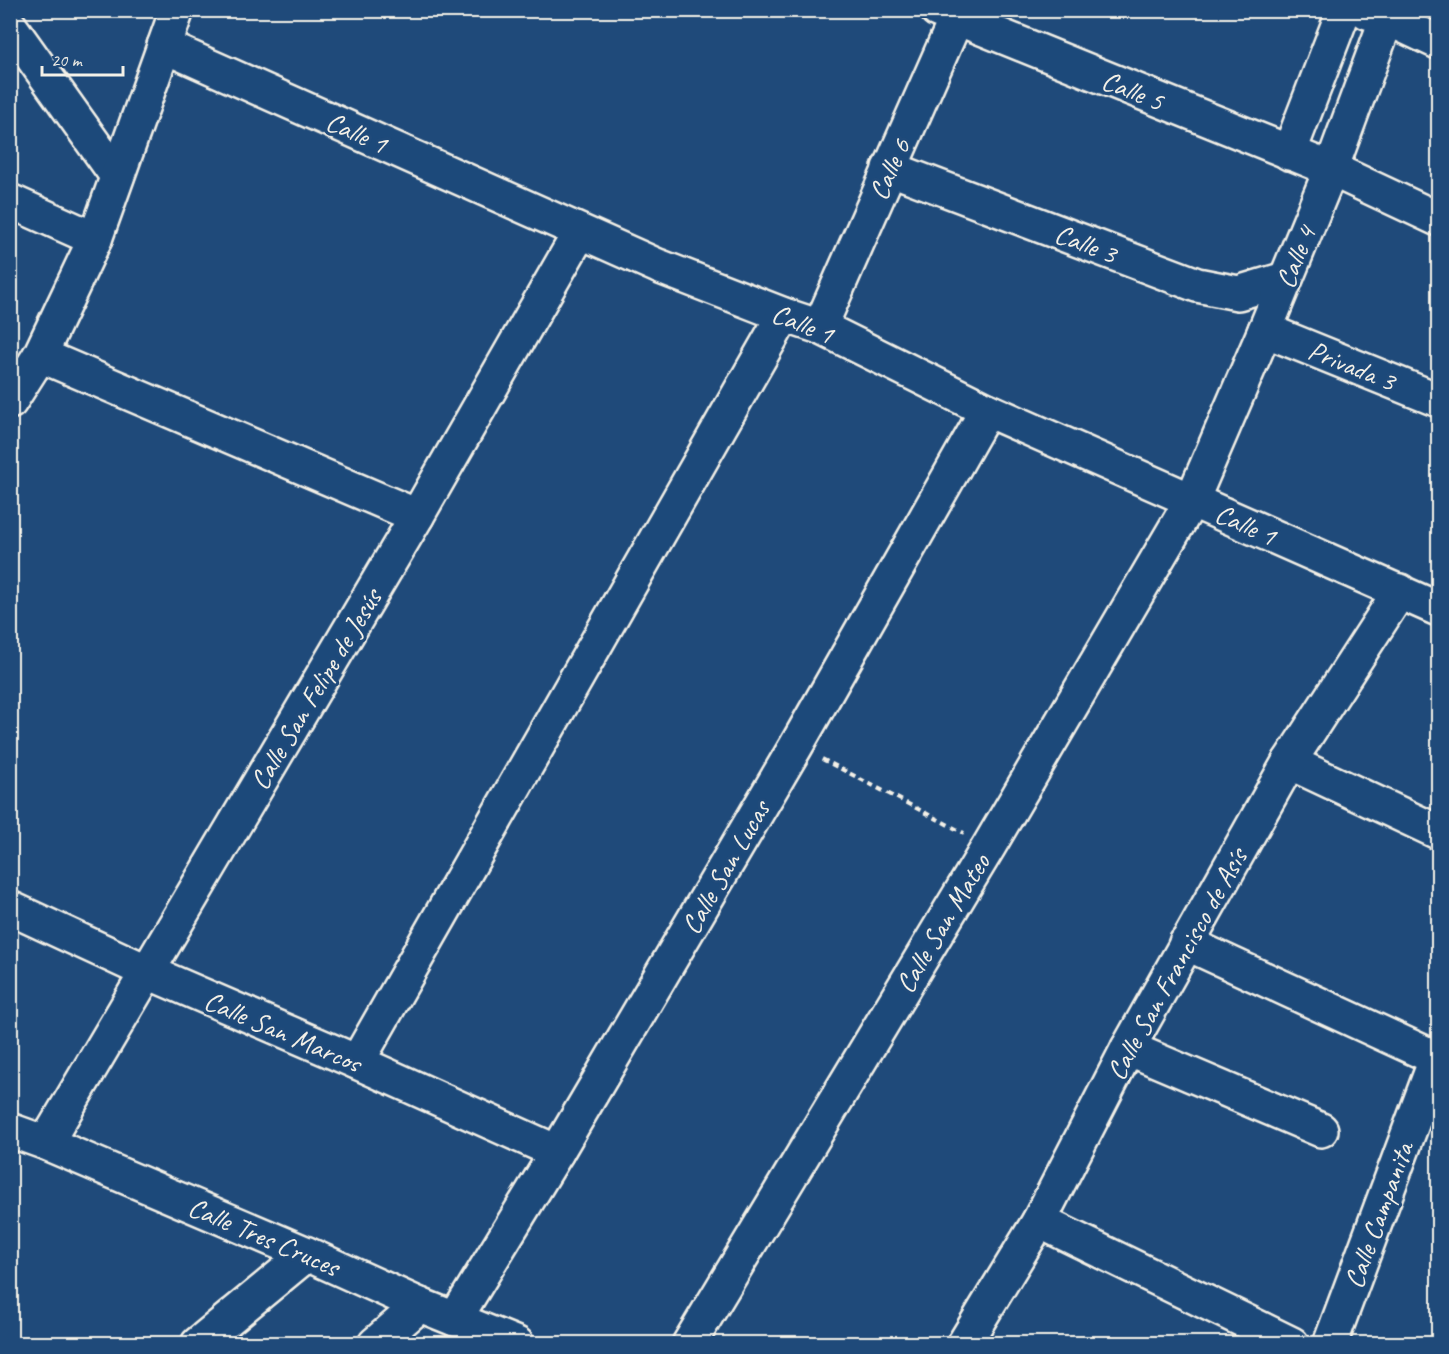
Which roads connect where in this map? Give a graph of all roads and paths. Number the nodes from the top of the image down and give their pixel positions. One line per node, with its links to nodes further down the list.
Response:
1 (177, 10): 7 (street)
2 (1344, 10): 10 (street)
3 (951, 13): 10 (street, Calle 5); 11 (street, Calle 6)
4 (1380, 13): 6 (street); 12 (street, Calle 4)
5 (10, 26): 13 (street)
6 (1438, 42)
7 (164, 45): 13 (street); 16 (street, Calle 1)
8 (10, 60): 9 (street)
9 (38, 96)
10 (1289, 153): 12 (street, Calle 5)
11 (890, 168): 18 (street, Calle 3); 20 (street, Calle 6)
12 (1331, 169): 15 (street, Calle 5); 18 (street, Calle 4)
13 (117, 176): 17 (street)
14 (10, 201): 17 (street)
15 (1438, 219)
16 (580, 232): 19 (street, Calle 1); 27 (street, Calle San Felipe de Jesús)
17 (95, 239): 22 (street)
18 (1286, 279): 21 (street, Calle 4)
19 (784, 315): 20 (street, Calle 1); 39 (street)
20 (820, 327): 25 (street, Calle 1)
21 (1265, 330): 23 (street, Privada 3); 26 (street, Calle 4)
22 (40, 355): 24 (street); 27 (street)
23 (1438, 400)
24 (10, 402)
25 (987, 410): 26 (street, Calle 1); 30 (street, Calle San Lucas)
26 (1192, 500): 28 (street, Calle 1); 33 (street, Calle San Mateo)
27 (417, 516): 36 (street, Calle San Felipe de Jesús)
28 (1400, 591): 29 (street, Calle 1); 31 (street, Calle San Francisco de Asís)
29 (1438, 609)
30 (796, 746): 33 (path); 43 (street, Calle San Lucas)
31 (1288, 762): 32 (street); 35 (street, Calle San Francisco de Asís)
32 (1438, 832)
33 (989, 846): 51 (street, Calle San Mateo)
34 (10, 908): 36 (street, Calle San Marcos)
35 (1186, 943): 37 (street, Calle San Francisco de Asís); 38 (street)
36 (148, 972): 39 (street, Calle San Marcos); 42 (street, Calle San Felipe de Jesús)
37 (1128, 1048): 41 (street); 44 (street, Calle San Francisco de Asís)
38 (1438, 1057): 54 (street, Calle Campanita)
39 (357, 1062): 43 (street, Calle San Marcos)
40 (10, 1130): 42 (street, Calle Tres Cruces)
41 (1321, 1130)
42 (46, 1143): 45 (street, Calle Tres Cruces)
43 (557, 1152): 47 (street, Calle San Lucas)
44 (1039, 1221): 52 (street, Calle San Francisco de Asís); 53 (street)
45 (307, 1254): 46 (street, Calle Tres Cruces); 48 (street)
46 (420, 1305): 47 (street, Calle Tres Cruces); 49 (street)
47 (455, 1319): 50 (street, Calle Tres Cruces)
48 (198, 1344)
49 (375, 1344)
50 (517, 1344)
51 (689, 1344)
52 (964, 1344)
53 (1292, 1344)
54 (1330, 1344)

